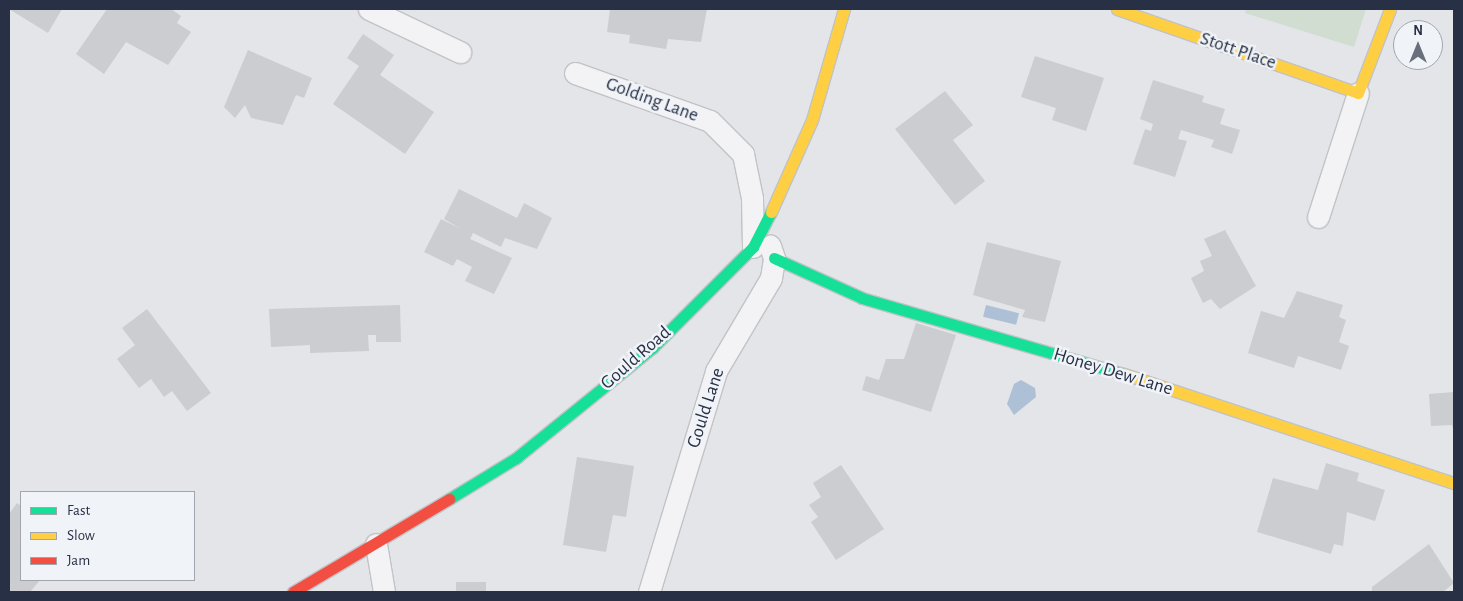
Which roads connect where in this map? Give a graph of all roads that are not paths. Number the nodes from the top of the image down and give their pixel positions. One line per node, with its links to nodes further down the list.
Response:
1 (369, 9): 5 (street)
2 (844, 9): 9 (street, Gould Road)
3 (1117, 9): 7 (street, Stott Place)
4 (1390, 9): 7 (street)
5 (460, 52)
6 (575, 73): 9 (street, Golding Lane)
7 (1358, 93): 8 (street)
8 (1318, 217)
9 (757, 242): 10 (street); 12 (street, Gould Road)
10 (774, 258): 11 (street, Honey Dew Lane); 15 (street, Gould Lane)
11 (1454, 483)
12 (376, 544): 13 (street, Gould Road); 14 (street)
13 (293, 592)
14 (384, 592)
15 (648, 592)

